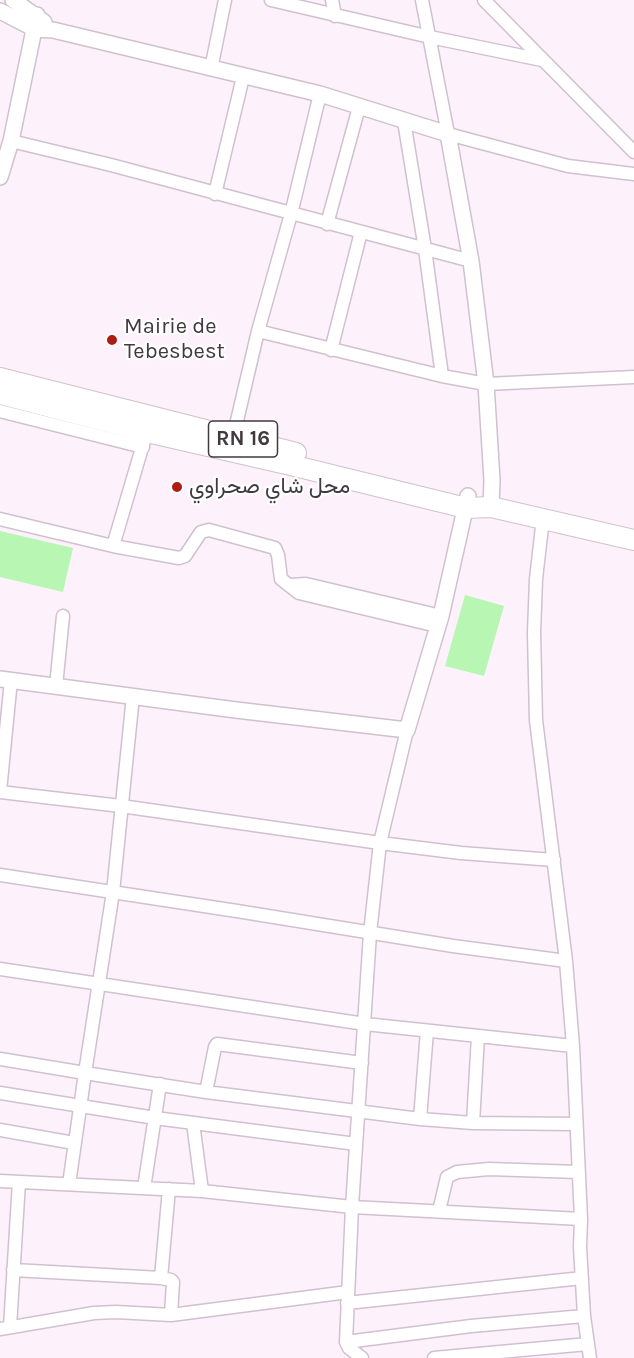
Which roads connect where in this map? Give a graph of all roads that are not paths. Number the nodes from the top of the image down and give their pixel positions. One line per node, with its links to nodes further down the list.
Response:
1 (13, 0): 9 (street)
2 (225, 0): 12 (street)
3 (271, 0): 8 (street)
4 (332, 0): 8 (street)
5 (422, 0): 10 (street)
6 (484, 0): 11 (street)
7 (0, 11): 9 (street)
8 (335, 16): 10 (street)
9 (36, 22): 12 (street); 18 (street)
10 (430, 37): 11 (street); 17 (street)
11 (542, 60): 19 (street)
12 (211, 69): 13 (street)
13 (243, 76): 14 (street); 22 (street)
14 (320, 94): 15 (street); 23 (street)
15 (359, 107): 16 (street); 24 (street)
16 (404, 121): 17 (street); 26 (street)
17 (448, 134): 20 (street); 27 (street)
18 (5, 146): 21 (street); 22 (street)
19 (634, 152)
20 (634, 174)
21 (0, 177)
22 (215, 194): 23 (street)
23 (291, 214): 24 (street); 28 (street)
24 (327, 224): 25 (street)
25 (361, 232): 26 (street); 29 (street)
26 (425, 249): 27 (street); 30 (street)
27 (471, 261): 33 (street)
28 (258, 331): 29 (street); 38 (street)
29 (331, 350): 30 (street)
30 (442, 376): 33 (street)
31 (634, 377): 33 (street)
32 (0, 378): 35 (main road, RN 16)
33 (486, 384): 39 (street)
34 (0, 393): 35 (main road, RN 16)
35 (27, 393): 37 (main road, RN 16)
36 (0, 411): 37 (street)
37 (147, 432): 38 (main road, RN 16); 43 (street)
38 (232, 444): 39 (main road, RN 16)
39 (477, 504): 40 (main road, RN 16); 45 (street)
40 (543, 518): 42 (main road, RN 16); 53 (street)
41 (0, 519): 43 (street)
42 (634, 540)
43 (113, 546): 45 (street)
44 (63, 616): 47 (street)
45 (439, 621): 49 (street)
46 (6, 679): 47 (street); 50 (street)
47 (56, 686): 48 (street)
48 (133, 696): 49 (street); 51 (street)
49 (407, 730): 52 (street)
50 (0, 791): 51 (street)
51 (121, 806): 52 (street); 55 (street)
52 (380, 843): 53 (street); 56 (street)
53 (554, 860): 57 (street)
54 (0, 875): 55 (street)
55 (114, 892): 56 (street); 59 (street)
56 (370, 933): 57 (street); 60 (street)
57 (566, 961): 63 (street)
58 (0, 969): 59 (street)
59 (99, 983): 60 (street); 66 (street)
60 (365, 1024): 61 (street); 65 (street)
61 (427, 1031): 62 (street); 73 (street)
62 (478, 1036): 63 (street); 75 (street)
63 (573, 1046): 76 (street)
64 (0, 1059): 66 (street)
65 (362, 1063): 68 (street); 71 (street)
66 (85, 1073): 67 (street); 70 (street)
67 (160, 1084): 68 (street); 72 (street)
68 (206, 1092): 71 (street)
69 (0, 1093): 70 (street)
70 (81, 1106): 72 (street); 78 (street)
71 (358, 1113): 73 (street); 79 (street)
72 (155, 1118): 74 (street); 84 (street)
73 (420, 1119): 75 (street)
74 (193, 1123): 79 (street); 86 (street)
75 (473, 1124): 76 (street)
76 (576, 1124): 80 (street)
77 (0, 1130): 78 (street)
78 (74, 1143): 83 (street)
79 (356, 1143): 87 (street)
80 (578, 1172): 88 (street); 89 (street)
81 (0, 1181): 82 (street)
82 (19, 1182): 83 (street); 90 (street)
83 (69, 1184): 84 (street)
84 (144, 1188): 85 (street)
85 (169, 1189): 86 (street); 91 (street)
86 (202, 1191): 87 (street)
87 (352, 1207): 88 (street); 93 (street)
88 (439, 1210): 89 (street)
89 (581, 1220): 92 (street)
90 (13, 1270): 91 (street); 96 (street)
91 (161, 1278): 94 (street)
92 (582, 1278): 93 (street); 95 (street)
93 (348, 1298): 94 (street); 97 (street)
94 (171, 1315): 96 (street)
95 (584, 1316): 97 (street); 98 (street)
96 (5, 1328)
97 (346, 1342): 100 (street)
98 (588, 1344): 99 (street); 102 (street)
99 (490, 1355): 101 (street)
100 (362, 1358)
101 (434, 1358)
102 (590, 1358)

